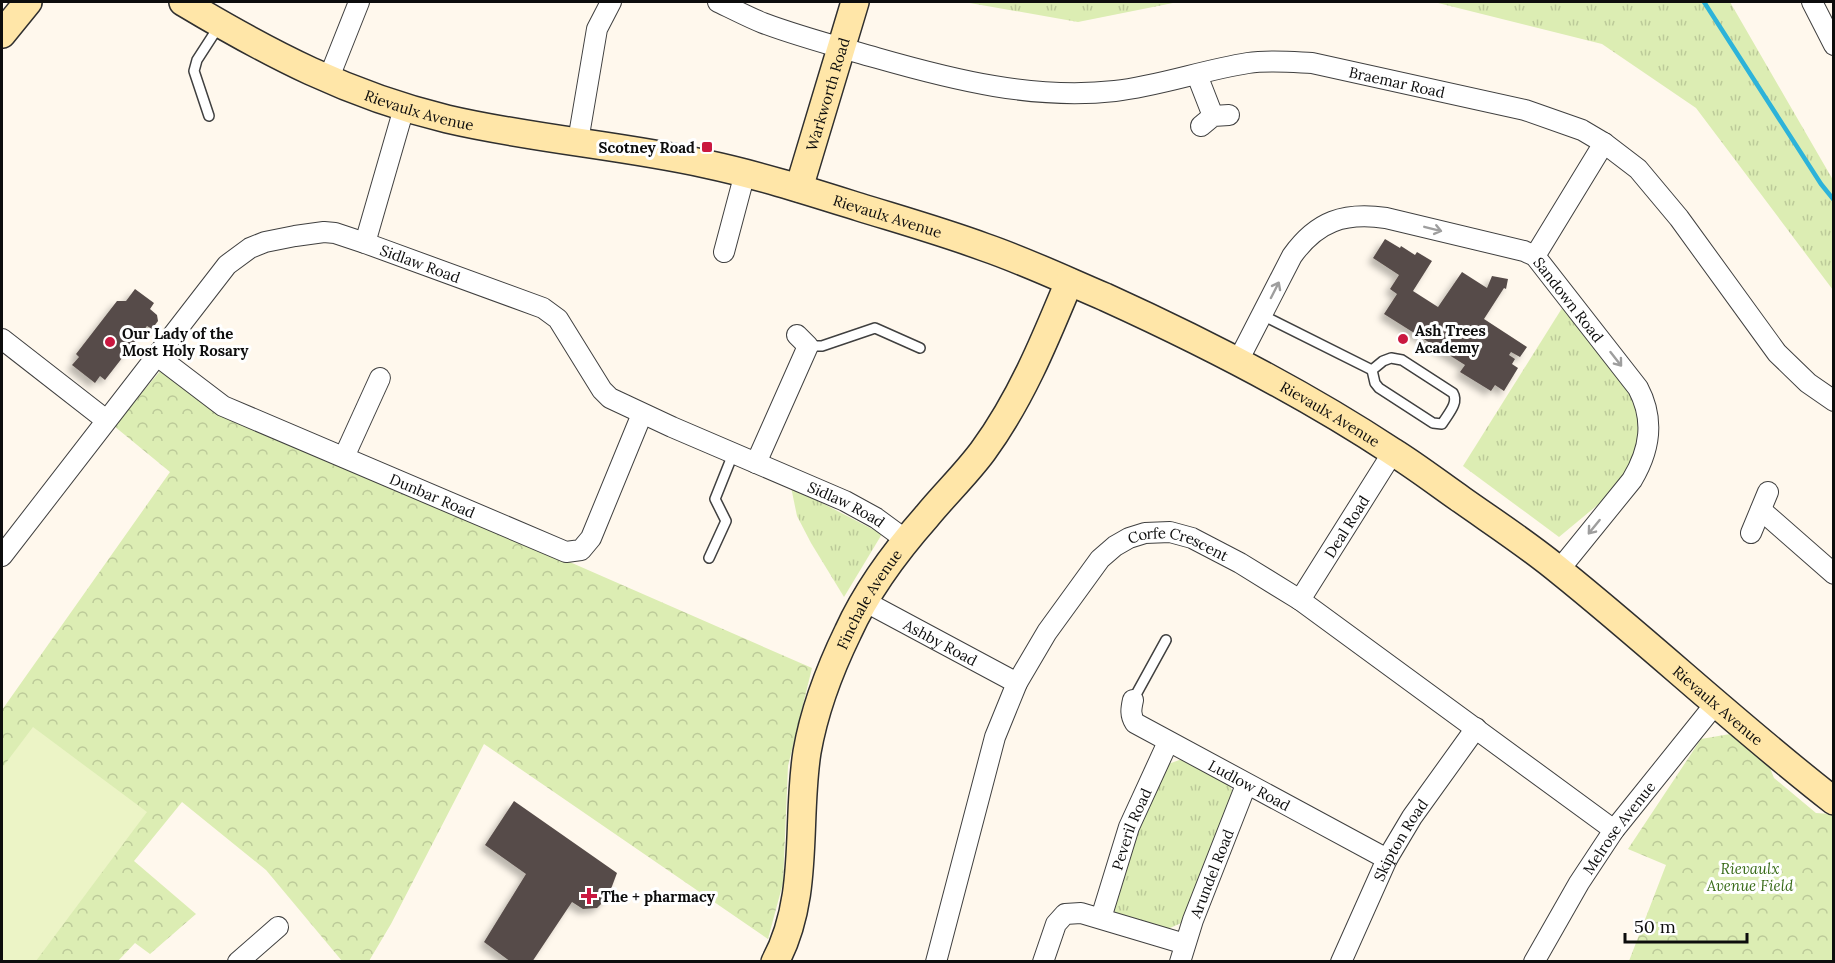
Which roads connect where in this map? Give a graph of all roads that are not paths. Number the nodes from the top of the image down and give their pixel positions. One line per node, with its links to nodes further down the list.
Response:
1 (28, 2): 9 (street)
2 (183, 2): 8 (street, Rievaulx Avenue)
3 (359, 2): 13 (street)
4 (611, 2): 17 (street)
5 (718, 2): 11 (street, Braemar Road)
6 (855, 2): 11 (street, Warkworth Road)
7 (1812, 2): 10 (street)
8 (220, 24): 13 (street, Rievaulx Avenue); 15 (lane)
9 (2, 34)
10 (1831, 34)
11 (830, 44): 12 (street, Braemar Road); 20 (street, Warkworth Road)
12 (1197, 75): 16 (street); 18 (street, Braemar Road)
13 (328, 80): 14 (street, Rievaulx Avenue)
14 (404, 108): 17 (street, Rievaulx Avenue); 21 (street)
15 (209, 116)
16 (1215, 119)
17 (578, 141): 19 (street, Rievaulx Avenue)
18 (1604, 143): 23 (street); 33 (street, Braemar Road)
19 (745, 173): 20 (street, Rievaulx Avenue); 22 (street)
20 (800, 188): 24 (street, Rievaulx Avenue)
21 (365, 243): 29 (street, Sidlaw Road); 34 (street, Sidlaw Road)
22 (724, 252)
23 (1535, 256): 25 (street, Sandown Road, one-way to 23); 44 (street, Sandown Road, one-way to 44)
24 (1069, 282): 30 (street, Rievaulx Avenue); 41 (street, Finchale Avenue)
25 (1262, 315): 30 (street, Sandown Road); 31 (lane)
26 (2, 339): 35 (street)
27 (802, 341): 28 (lane); 39 (street)
28 (920, 348)
29 (156, 355): 35 (street, Sidlaw Road); 38 (street, Dunbar Road)
30 (1238, 361): 36 (street, Rievaulx Avenue)
31 (1372, 370): 31 (lane)
32 (380, 378): 38 (street)
33 (1833, 401)
34 (642, 414): 37 (street, Sidlaw Road); 38 (street, Dunbar Road)
35 (106, 420): 42 (street, Sidlaw Road)
36 (1394, 452): 44 (street, Rievaulx Avenue); 46 (street, Deal Road)
37 (733, 454): 39 (street, Sidlaw Road); 43 (lane)
38 (344, 457)
39 (756, 463): 41 (street, Sidlaw Road)
40 (1751, 533): 45 (street)
41 (906, 540): 47 (street, Finchale Avenue)
42 (2, 556)
43 (709, 558)
44 (1559, 570): 51 (street, Rievaulx Avenue)
45 (1833, 574)
46 (1300, 600): 49 (street, Corfe Crescent); 52 (street, Corfe Crescent)
47 (864, 602): 49 (street, Ashby Road); 62 (street, Finchale Avenue)
48 (1166, 640): 50 (lane)
49 (1017, 683): 63 (street, Corfe Crescent)
50 (1133, 700): 53 (street, Ludlow Road)
51 (1716, 703): 55 (street, Rievaulx Avenue); 56 (street, Melrose Avenue)
52 (1476, 728): 56 (street, Corfe Crescent); 57 (street, Skipton Road)
53 (1168, 742): 54 (street, Ludlow Road); 58 (street, Peveril Road)
54 (1246, 785): 57 (street, Ludlow Road); 60 (street, Arundel Road)
55 (1833, 801)
56 (1614, 830): 66 (street, Melrose Avenue)
57 (1387, 859): 65 (street, Skipton Road)
58 (1101, 918): 60 (street); 64 (street)
59 (278, 927): 61 (street)
60 (1182, 953)
61 (244, 959)
62 (775, 962)
63 (936, 962)
64 (1043, 962)
65 (1341, 962)
66 (1534, 962)

